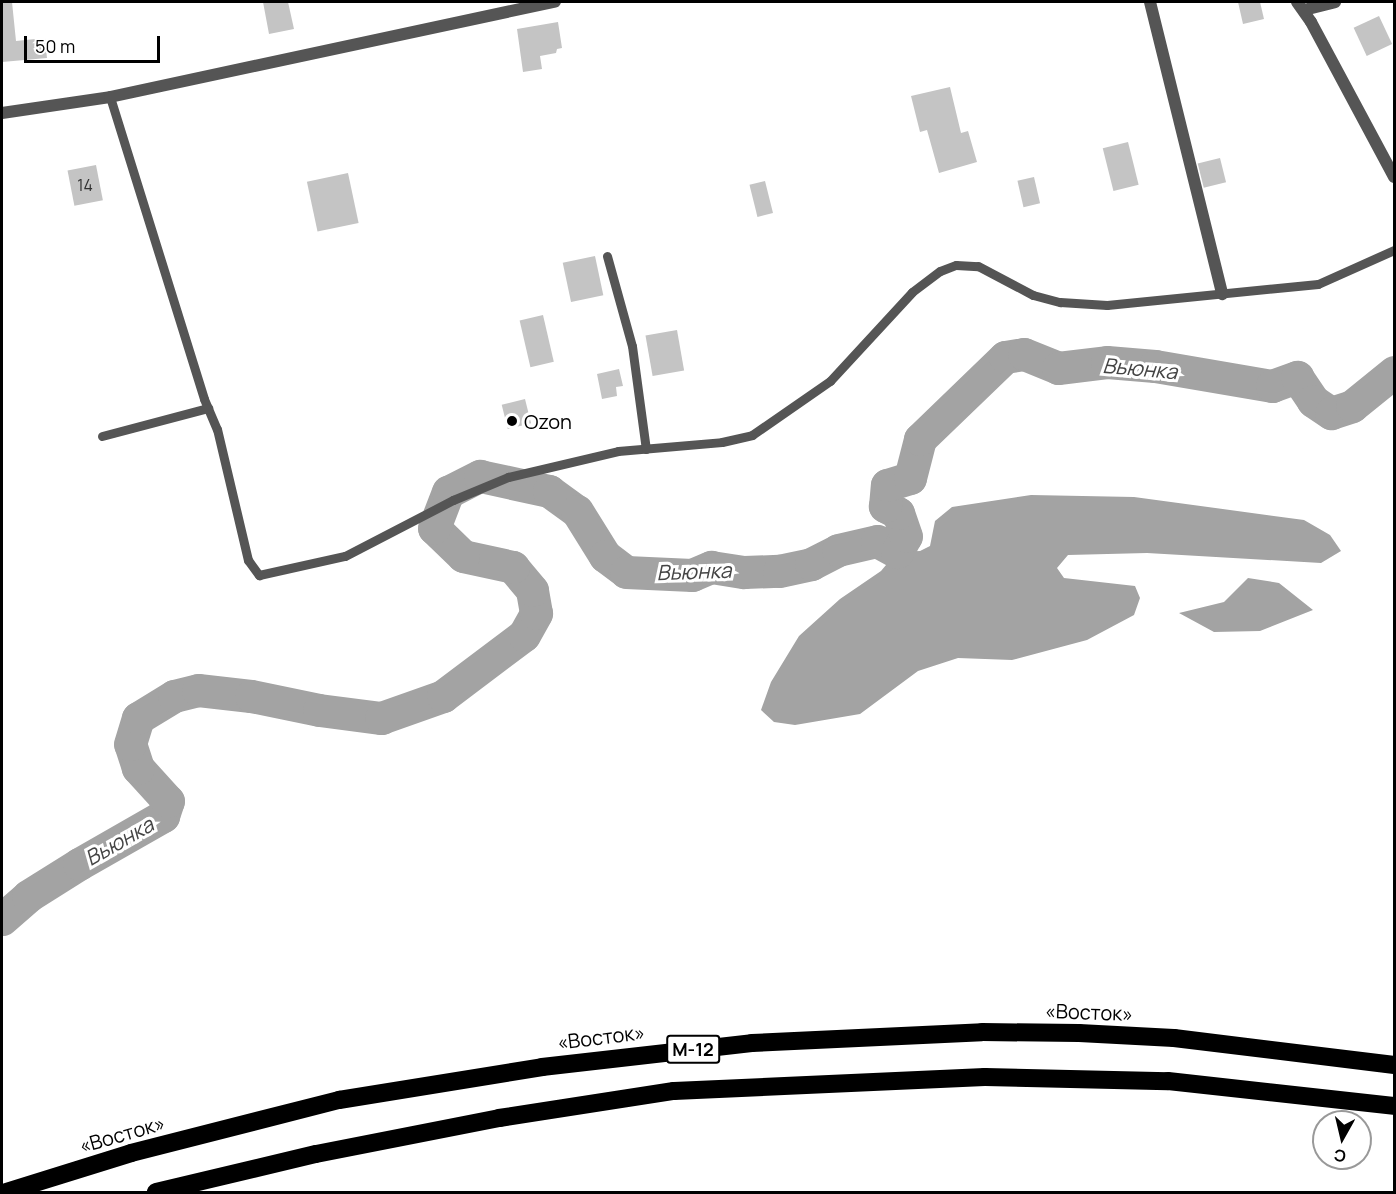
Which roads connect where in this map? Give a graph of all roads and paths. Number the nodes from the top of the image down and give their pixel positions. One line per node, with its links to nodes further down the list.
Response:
1 (555, 2): 5 (street)
2 (1150, 2): 10 (street)
3 (1335, 2): 4 (street)
4 (1301, 6): 7 (street)
5 (110, 97): 6 (street); 11 (lane)
6 (2, 113)
7 (1395, 177)
8 (1395, 250): 10 (lane)
9 (608, 256): 13 (lane)
10 (1222, 294): 13 (lane)
11 (208, 408): 12 (lane); 13 (lane)
12 (102, 436)
13 (646, 449)
14 (1395, 1065): 16 (highway, «Восток» / М-12)
15 (1395, 1106): 17 (highway, М-12)
16 (6, 1192)
17 (156, 1192)

